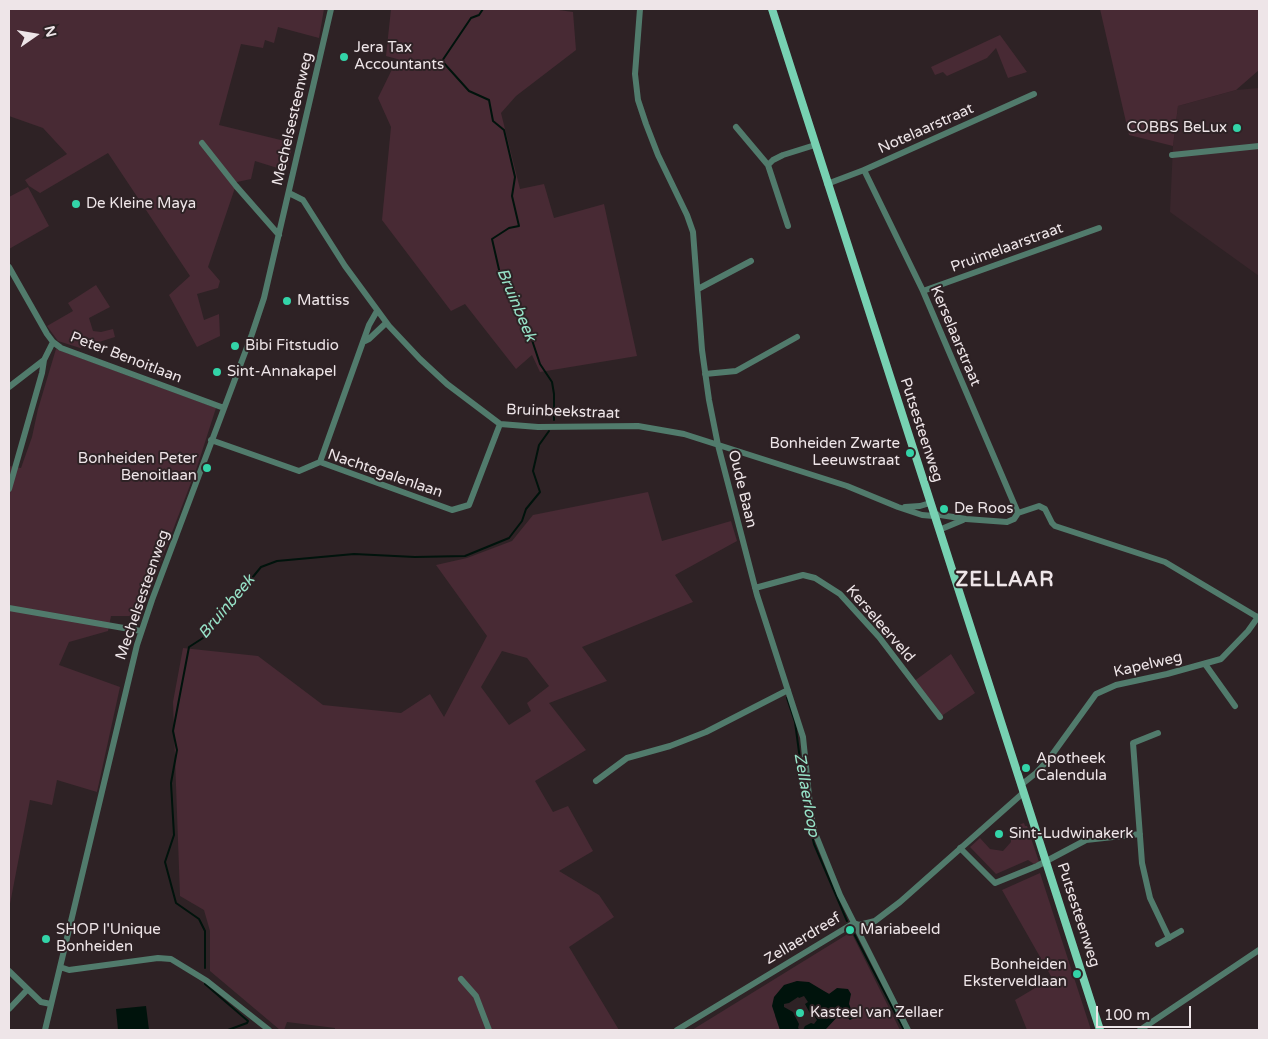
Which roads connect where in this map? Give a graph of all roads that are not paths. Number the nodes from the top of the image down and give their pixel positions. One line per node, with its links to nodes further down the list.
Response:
1 (331, 9): 13 (street, Mechelsesteenweg)
2 (640, 9): 19 (street, Oude Baan)
3 (772, 9): 7 (main road, Putsesteenweg)
4 (1034, 94): 11 (street, Notelaarstraat)
5 (736, 127): 10 (street)
6 (202, 144): 16 (street)
7 (815, 145): 10 (street); 12 (main road, Putsesteenweg)
8 (1259, 146): 9 (street)
9 (1172, 155)
10 (768, 165): 14 (street)
11 (864, 170): 12 (street, Notelaarstraat); 20 (street, Kerselaarstraat)
12 (827, 184): 35 (main road, Putsesteenweg)
13 (288, 194): 16 (street, Mechelsesteenweg); 21 (street, Bruinbeekstraat)
14 (788, 226)
15 (1099, 228): 20 (street, Pruimelaarstraat)
16 (279, 235): 29 (street, Mechelsesteenweg)
17 (751, 261): 19 (street)
18 (9, 267): 25 (street)
19 (698, 289): 27 (street, Oude Baan)
20 (923, 291): 37 (street, Kerselaarstraat)
21 (377, 311): 22 (street, Bruinbeekstraat); 24 (street)
22 (386, 323): 24 (street); 30 (street, Bruinbeekstraat)
23 (797, 338): 27 (street)
24 (364, 341): 33 (street)
25 (53, 342): 26 (street, Peter Benoitlaan); 29 (street, Peter Benoitlaan)
26 (44, 360): 28 (street, Peter Benoitlaan); 34 (street)
27 (705, 374): 32 (street, Oude Baan)
28 (9, 387)
29 (224, 408): 31 (street, Mechelsesteenweg)
30 (500, 424): 32 (street, Bruinbeekstraat); 33 (street, Nachtegalenlaan)
31 (212, 440): 33 (street, Nachtegalenlaan); 44 (street, Mechelsesteenweg)
32 (718, 445): 36 (street, Bruinbeekstraat); 41 (street, Oude Baan)
33 (320, 462)
34 (9, 489)
35 (930, 503): 36 (street, Bruinbeekstraat); 38 (main road, Putsesteenweg)
36 (898, 507): 38 (street, Bruinbeekstraat)
37 (1018, 513): 39 (street, Bruinbeekstraat); 43 (street, Bruinbeekstraat)
38 (934, 515): 39 (street, Bruinbeekstraat); 40 (main road, Putsesteenweg)
39 (966, 519): 40 (street)
40 (939, 530): 51 (main road, Putsesteenweg)
41 (755, 588): 46 (street, Oude Baan); 48 (street, Kerseleerveld)
42 (9, 608): 44 (street)
43 (1258, 617): 45 (street, Kapelweg)
44 (142, 631): 61 (street, Mechelsesteenweg)
45 (1205, 664): 47 (street, Kapelweg); 51 (street, Kapelweg)
46 (788, 690): 50 (street); 56 (street, Oude Baan)
47 (1235, 706)
48 (940, 718)
49 (1158, 734): 53 (street)
50 (596, 780)
51 (1021, 785): 52 (main road, Putsesteenweg)
52 (1023, 794): 54 (street, Zellaerdreef); 55 (main road, Putsesteenweg)
53 (1140, 834): 55 (street); 58 (street)
54 (960, 848): 55 (street); 56 (street, Zellaerdreef)
55 (1046, 860): 72 (main road, Putsesteenweg)
56 (854, 923): 70 (street, Zellaerdreef); 71 (street, Oude Baan)
57 (1181, 931): 58 (street)
58 (1168, 938): 59 (street)
59 (1158, 944)
60 (1259, 950): 73 (street)
61 (60, 967): 65 (street, Mechelsesteenweg); 68 (street)
62 (9, 971): 64 (street)
63 (461, 979): 69 (street)
64 (28, 990): 65 (street); 66 (street)
65 (51, 1004): 67 (street, Mechelsesteenweg)
66 (9, 1009)
67 (45, 1030)
68 (269, 1030)
69 (489, 1030)
70 (677, 1030)
71 (908, 1030)
72 (1100, 1030)
73 (1140, 1030)

